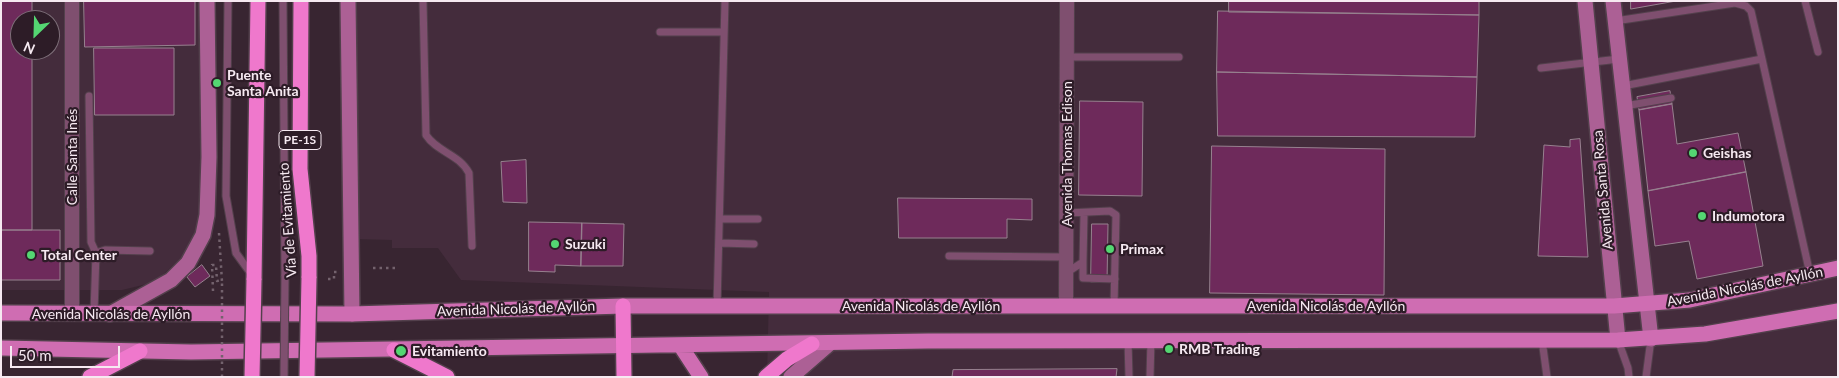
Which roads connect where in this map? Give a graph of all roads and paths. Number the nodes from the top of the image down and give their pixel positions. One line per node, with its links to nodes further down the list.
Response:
1 (72, 1): 56 (street, Calle Santa Inés)
2 (206, 1): 58 (main road)
3 (228, 1): 45 (lane)
4 (258, 1): 45 (highway, Vía de Evitamiento)
5 (284, 1): 75 (lane, bridge)
6 (301, 1): 76 (highway, Vía de Evitamiento / PE-1S, bridge)
7 (348, 1): 59 (main road)
8 (423, 1): 34 (lane)
9 (725, 1): 16 (lane)
10 (1067, 1): 18 (street, Avenida Thomas Edison)
11 (1585, 1): 22 (main road, Avenida Santa Rosa)
12 (1613, 1): 14 (main road)
13 (1805, 1): 17 (lane)
14 (1615, 21): 20 (main road); 21 (lane)
15 (660, 32): 16 (lane)
16 (724, 32): 30 (lane)
17 (1818, 52)
18 (1067, 57): 19 (lane); 28 (street, Avenida Thomas Edison)
19 (1180, 57)
20 (1620, 59): 22 (lane); 24 (main road)
21 (1762, 59): 24 (lane); 44 (lane)
22 (1591, 61): 23 (lane); 53 (main road, Avenida Santa Rosa)
23 (1541, 68)
24 (1623, 86): 27 (main road)
25 (89, 96): 36 (lane)
26 (1671, 98): 27 (lane)
27 (1625, 106): 48 (main road)
28 (1066, 213): 29 (lane); 38 (street, Avenida Thomas Edison)
29 (1084, 214): 39 (lane); 46 (lane)
30 (721, 219): 31 (lane); 32 (lane)
31 (758, 220)
32 (720, 243): 33 (lane); 50 (lane)
33 (754, 244)
34 (472, 246)
35 (150, 251): 36 (lane)
36 (96, 253): 57 (lane)
37 (949, 256): 38 (lane)
38 (1066, 257): 43 (street, Avenida Thomas Edison)
39 (1083, 262): 43 (lane); 46 (lane)
40 (372, 268): 41 (path)
41 (398, 268)
42 (1838, 268): 44 (main road, Avenida Nicolás de Ayllón)
43 (1066, 273): 51 (street, Avenida Thomas Edison)
44 (1810, 274): 48 (main road, Avenida Nicolás de Ayllón)
45 (254, 278): 74 (highway, Vía de Evitamiento, bridge)
46 (1115, 278): 52 (lane)
47 (213, 291): 73 (path, bridge)
48 (1648, 305): 53 (main road, Avenida Nicolás de Ayllón); 60 (main road)
49 (623, 306): 50 (main road, Avenida Nicolás de Ayllón); 59 (main road, Avenida Nicolás de Ayllón); 68 (highway)
50 (717, 306): 51 (main road, Avenida Nicolás de Ayllón)
51 (1066, 306): 52 (main road, Avenida Nicolás de Ayllón)
52 (1114, 306): 53 (main road, Avenida Nicolás de Ayllón)
53 (1614, 306): 64 (main road, Avenida Santa Rosa)
54 (1838, 311): 60 (main road)
55 (1, 313): 56 (main road, Avenida Nicolás de Ayllón)
56 (72, 314): 57 (main road, Avenida Nicolás de Ayllón)
57 (94, 314): 58 (main road, Avenida Nicolás de Ayllón)
58 (110, 314): 59 (main road, Avenida Nicolás de Ayllón)
59 (352, 314)
60 (1651, 339): 64 (main road); 86 (lane)
61 (1128, 340): 62 (main road); 65 (main road); 82 (lane)
62 (1151, 340): 63 (main road); 83 (lane)
63 (1542, 340): 64 (main road); 84 (lane)
64 (1618, 340): 85 (lane, Avenida Santa Rosa)
65 (830, 343): 66 (main road); 81 (main road)
66 (812, 344): 67 (main road); 80 (highway)
67 (680, 345): 68 (main road); 79 (main road)
68 (623, 346): 70 (main road); 78 (highway)
69 (1, 348): 71 (main road)
70 (394, 350): 71 (main road); 77 (highway)
71 (140, 351): 72 (highway)
72 (90, 377)
73 (222, 377)
74 (252, 377)
75 (284, 377)
76 (307, 377)
77 (447, 377)
78 (624, 377)
79 (701, 377)
80 (766, 377)
81 (791, 377)
82 (1129, 377)
83 (1150, 377)
84 (1547, 377)
85 (1629, 377)
86 (1646, 377)

